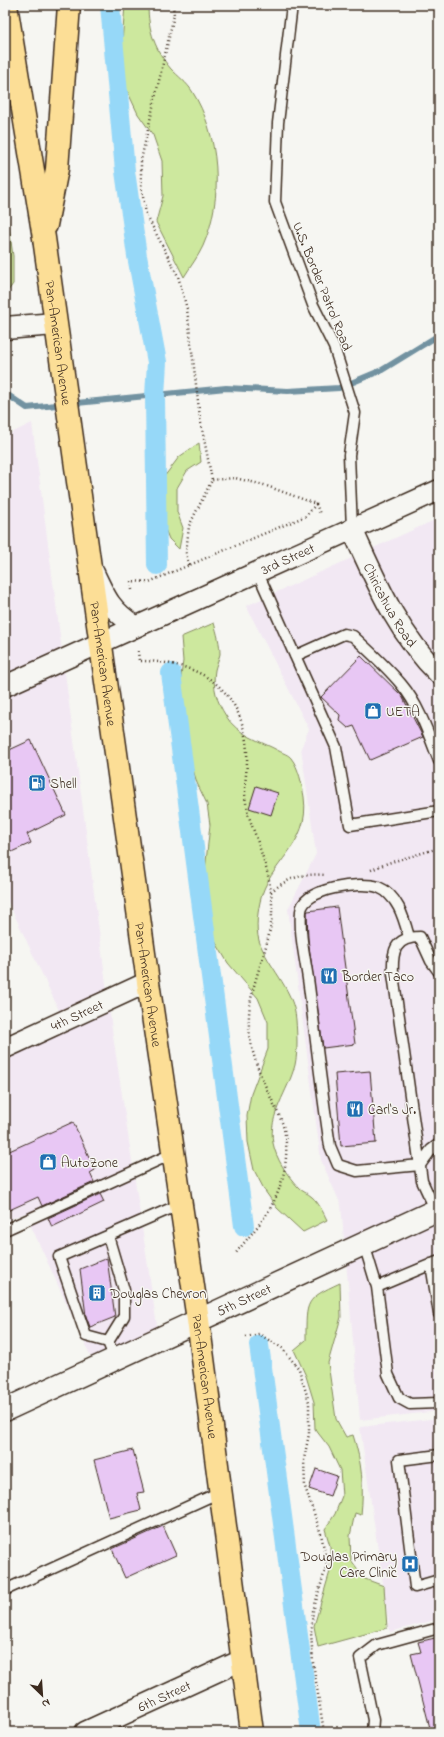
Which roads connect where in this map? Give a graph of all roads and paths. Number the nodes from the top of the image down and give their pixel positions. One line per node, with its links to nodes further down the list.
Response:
1 (6, 5): 5 (main road, Pan-American Avenue)
2 (69, 5): 5 (main road, Pan-American Avenue)
3 (173, 5): 8 (path)
4 (292, 5): 12 (lane, U.S. Border Patrol Road)
5 (44, 238): 6 (main road, Pan-American Avenue)
6 (55, 324): 7 (street); 13 (main road, Pan-American Avenue)
7 (5, 328)
8 (212, 480): 10 (path); 14 (path)
9 (439, 490): 12 (street, 3rd Street)
10 (316, 504): 11 (path); 14 (path)
11 (320, 514)
12 (352, 529): 15 (street, 3rd Street); 21 (street, Chiricahua Road)
13 (88, 560): 17 (street); 18 (main road, Pan-American Avenue)
14 (189, 565): 16 (path)
15 (257, 571): 17 (street, 3rd Street); 20 (lane)
16 (132, 590)
17 (135, 626): 18 (street, 3rd Street)
18 (100, 641): 22 (street, 3rd Street); 27 (main road, Pan-American Avenue)
19 (138, 651): 37 (path)
20 (295, 656): 23 (lane); 24 (lane)
21 (439, 674)
22 (5, 686)
23 (439, 761)
24 (439, 811)
25 (409, 937): 26 (lane); 31 (lane); 31 (lane)
26 (439, 972)
27 (148, 982): 28 (street, 4th Street); 30 (main road, Pan-American Avenue)
28 (5, 1048)
29 (439, 1144): 31 (lane)
30 (174, 1153): 32 (main road, Pan-American Avenue); 34 (lane)
31 (420, 1165): 33 (lane)
32 (181, 1204): 35 (lane); 41 (main road, Pan-American Avenue)
33 (437, 1210): 36 (street, 5th Street)
34 (5, 1230)
35 (108, 1236): 43 (lane); 43 (lane)
36 (364, 1244): 39 (lane); 41 (street, 5th Street)
37 (236, 1253)
38 (435, 1262): 39 (lane); 40 (lane)
39 (377, 1287): 44 (lane)
40 (439, 1314)
41 (198, 1320): 43 (street, 5th Street); 47 (main road, Pan-American Avenue)
42 (246, 1338): 54 (path)
43 (111, 1351): 45 (street, 5th Street)
44 (439, 1403)
45 (5, 1410)
46 (439, 1455): 48 (lane)
47 (220, 1492): 49 (lane); 51 (main road, Pan-American Avenue)
48 (439, 1580)
49 (5, 1590)
50 (439, 1628): 55 (lane)
51 (242, 1660): 52 (street, 6th Street); 53 (main road, Pan-American Avenue)
52 (85, 1732)
53 (252, 1732)
54 (324, 1732)
55 (372, 1732)

